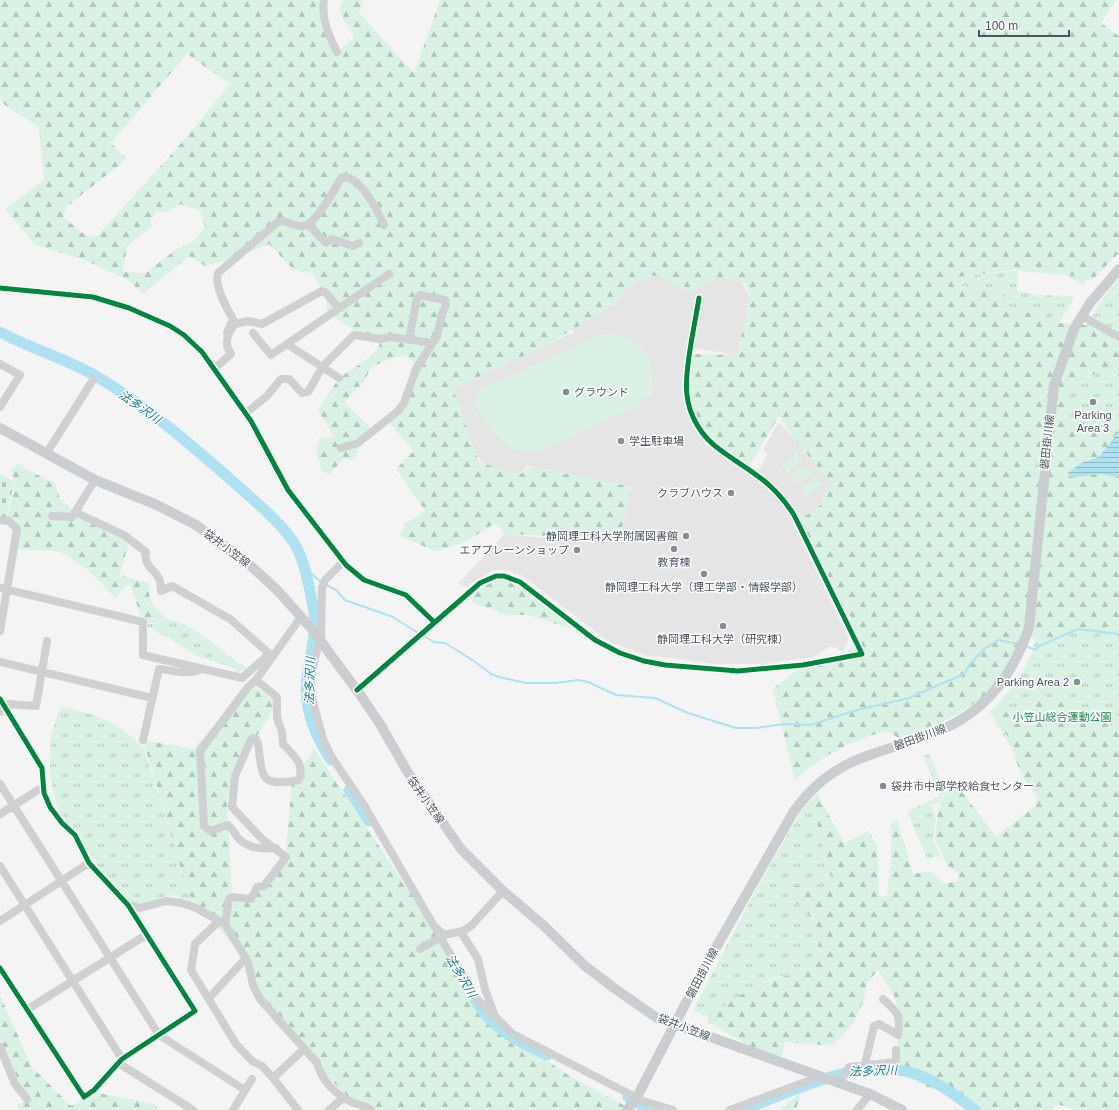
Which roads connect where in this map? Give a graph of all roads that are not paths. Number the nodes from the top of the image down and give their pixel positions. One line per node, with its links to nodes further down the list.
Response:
1 (324, 0): 2 (street)
2 (337, 52)
3 (308, 224): 4 (street); 5 (street); 12 (street)
4 (384, 225)
5 (359, 243)
6 (1119, 269): 11 (main road, 磐田掛川線)
7 (389, 274): 10 (street)
8 (0, 288): 20 (street)
9 (699, 298): 35 (street)
10 (338, 307): 12 (street); 17 (street)
11 (1082, 316): 14 (street); 76 (main road, 磐田掛川線)
12 (229, 334): 20 (street)
13 (253, 334): 17 (street)
14 (1119, 338)
15 (409, 340): 16 (street); 16 (street); 19 (street)
16 (432, 343): 26 (street)
17 (287, 344): 19 (street)
18 (0, 364): 23 (street)
19 (323, 366): 21 (street); 24 (street)
20 (214, 369): 24 (street)
21 (340, 378)
22 (92, 380): 27 (street)
23 (0, 407)
24 (246, 413): 32 (street)
25 (0, 428): 27 (main road, 袋井小笠線)
26 (341, 448)
27 (46, 454): 28 (main road, 袋井小笠線)
28 (95, 480): 29 (street); 34 (main road, 袋井小笠線)
29 (75, 512): 30 (street); 39 (street)
30 (52, 516)
31 (0, 520): 33 (street)
32 (343, 562): 35 (street); 37 (street)
33 (3, 589): 36 (street); 41 (street)
34 (301, 617): 37 (main road, 袋井小笠線); 39 (street)
35 (434, 622): 44 (street)
36 (0, 631)
37 (319, 641): 44 (main road, 袋井小笠線); 64 (street)
38 (47, 642): 42 (street)
39 (271, 655): 41 (street); 43 (street)
40 (0, 662): 42 (street)
41 (202, 668): 45 (street)
42 (42, 672): 45 (street); 47 (street)
43 (256, 680): 53 (street); 53 (street)
44 (356, 690): 57 (main road, 袋井小笠線)
45 (152, 698): 48 (street)
46 (0, 699): 47 (street)
47 (2, 709): 50 (street)
48 (144, 740)
49 (0, 784): 51 (street)
50 (44, 787): 51 (street); 54 (street)
51 (14, 806): 52 (street); 56 (street)
52 (0, 814)
53 (276, 848): 61 (street)
54 (89, 863): 56 (street); 59 (street)
55 (0, 866): 58 (street)
56 (61, 881): 58 (street); 66 (street)
57 (503, 891): 62 (street); 76 (main road, 袋井小笠線)
58 (25, 905): 60 (street); 69 (street)
59 (128, 905): 61 (street); 63 (street)
60 (0, 921)
61 (222, 922): 67 (street); 72 (street)
62 (461, 932): 64 (street); 70 (street)
63 (146, 934): 66 (street); 77 (street)
64 (442, 936): 65 (street); 71 (street)
65 (420, 949)
66 (110, 958): 69 (street); 77 (street)
67 (246, 958): 72 (street); 79 (street)
68 (0, 968): 74 (street)
69 (73, 981): 74 (street); 81 (street)
70 (484, 986): 71 (street); 75 (street)
71 (476, 997): 75 (street)
72 (209, 998): 84 (street)
73 (883, 999): 82 (street)
74 (28, 1009): 81 (street)
75 (494, 1016): 97 (street)
76 (675, 1025): 83 (main road, 袋井小笠線); 91 (main road, 磐田掛川線)
77 (159, 1035): 81 (street); 87 (street)
78 (0, 1047): 90 (street)
79 (304, 1049): 84 (street); 89 (street)
80 (896, 1050): 82 (street)
81 (122, 1062): 93 (street)
82 (865, 1064): 86 (street)
83 (817, 1076): 86 (main road, 袋井小笠線); 98 (street)
84 (273, 1078): 95 (street)
85 (252, 1079): 87 (street)
86 (839, 1083): 88 (main road, 袋井小笠線)
87 (245, 1090): 94 (street)
88 (870, 1094): 99 (street); 100 (main road, 袋井小笠線)
89 (343, 1098): 92 (street); 96 (street)
90 (28, 1099)
91 (629, 1107)
92 (369, 1109)
93 (193, 1110)
94 (233, 1110)
95 (298, 1110)
96 (329, 1110)
97 (673, 1110)
98 (730, 1110)
99 (857, 1110)
100 (902, 1110)

